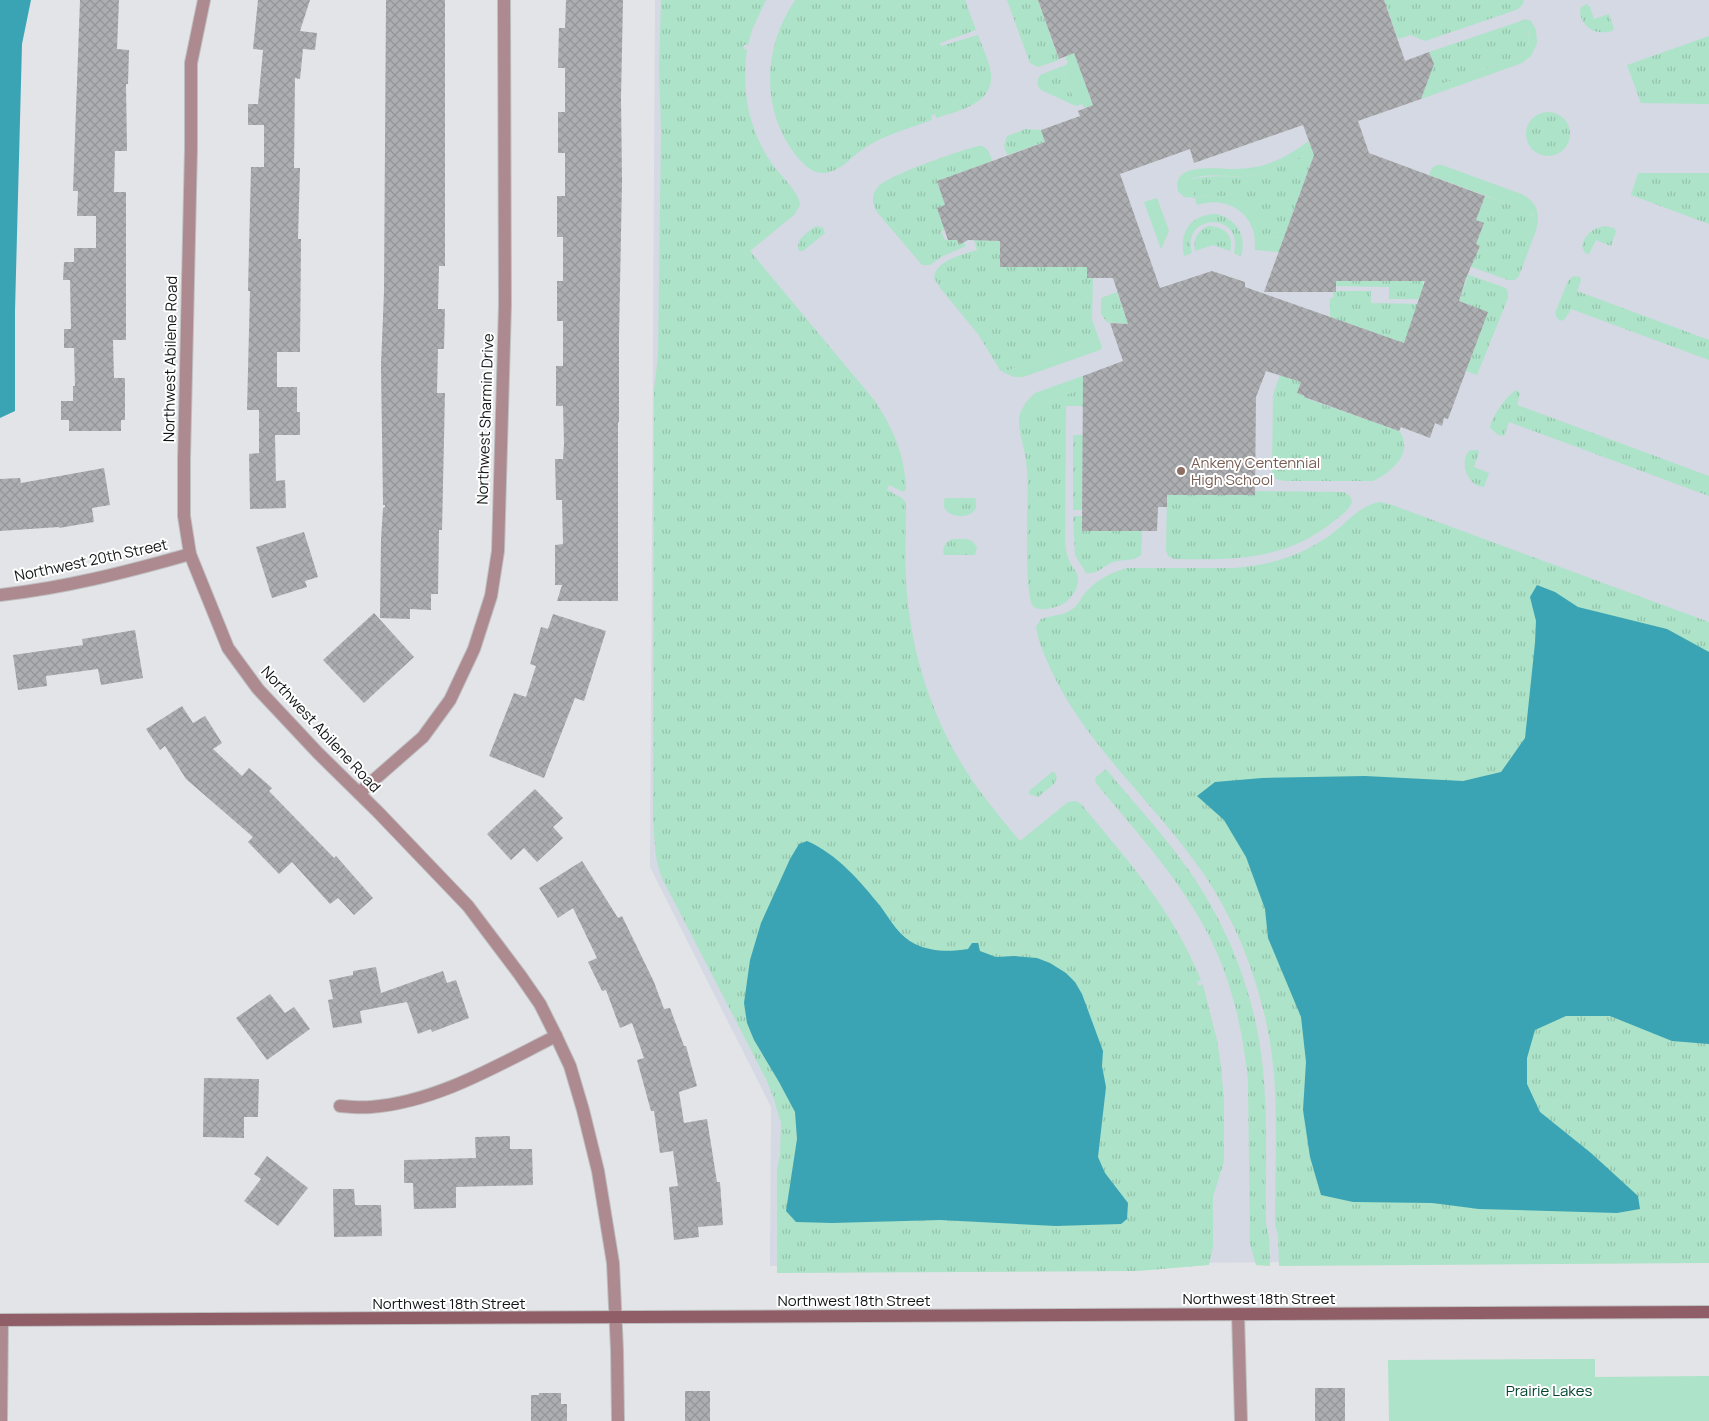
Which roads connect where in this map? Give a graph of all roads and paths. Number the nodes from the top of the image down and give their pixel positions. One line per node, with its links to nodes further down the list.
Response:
1 (204, 0): 3 (street, Northwest Abilene Road)
2 (504, 0): 5 (street, Northwest Sharmin Drive)
3 (190, 554): 4 (street, Northwest 20th Street); 5 (street, Northwest Abilene Road)
4 (0, 595)
5 (359, 793): 6 (street, Northwest Abilene Road)
6 (556, 1036): 7 (street); 10 (street, Northwest Abilene Road)
7 (340, 1106)
8 (1709, 1312): 9 (main road, Northwest 18th Street)
9 (1238, 1314): 10 (main road, Northwest 18th Street); 14 (street)
10 (615, 1318): 11 (main road, Northwest 18th Street); 13 (street, Northwest Abilene Road)
11 (1, 1320): 12 (street)
12 (2, 1421)
13 (618, 1421)
14 (1241, 1421)

